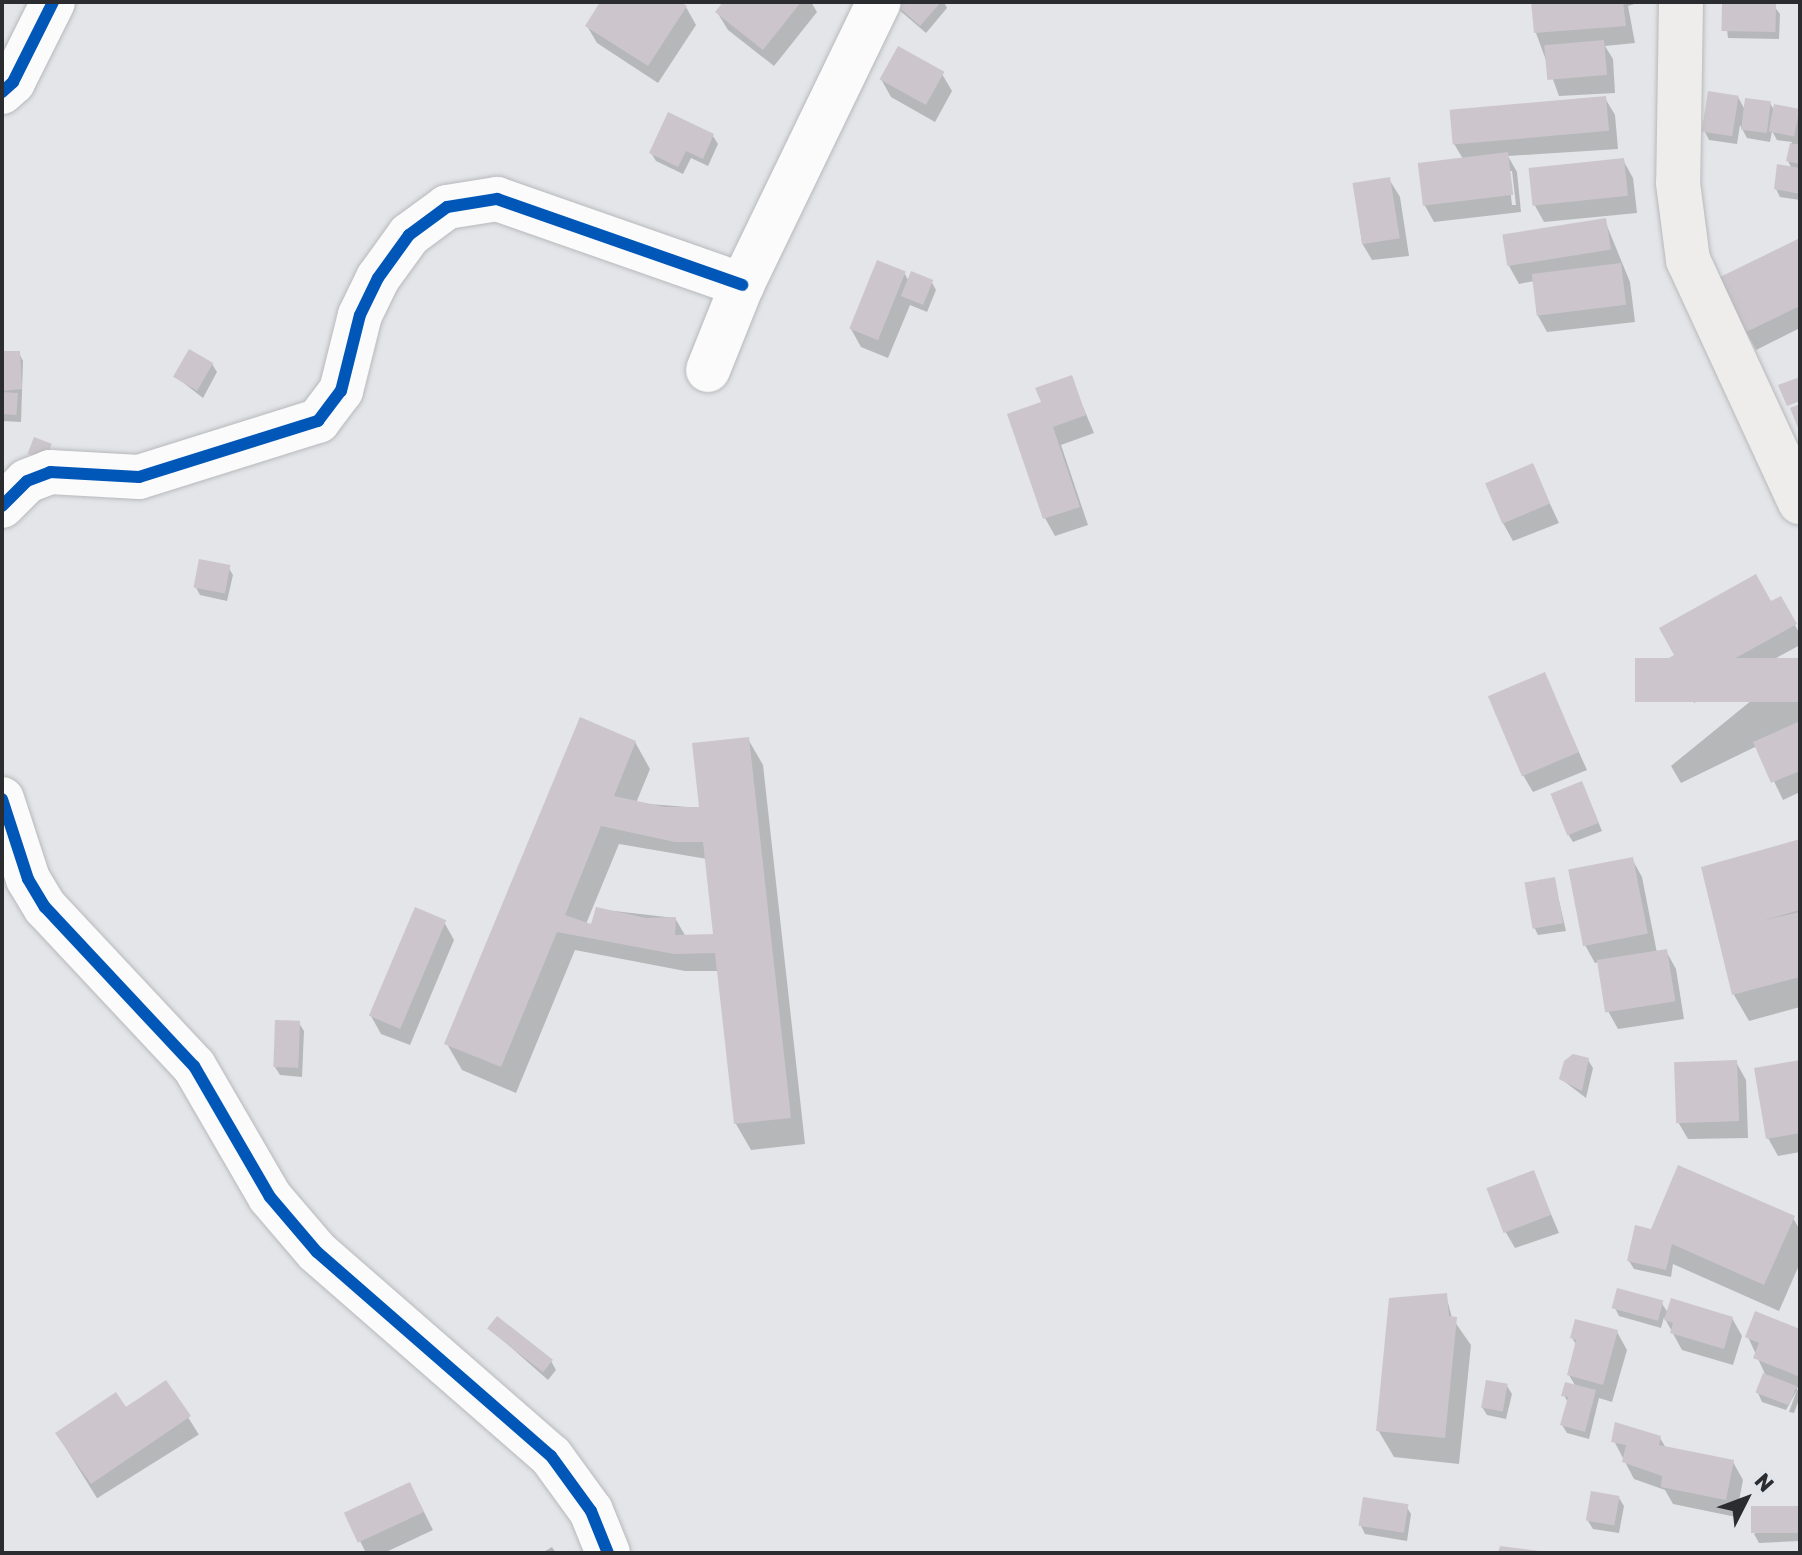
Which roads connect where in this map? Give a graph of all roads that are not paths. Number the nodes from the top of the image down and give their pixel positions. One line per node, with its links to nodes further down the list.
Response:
1 (53, 2): 4 (street)
2 (879, 2): 5 (street)
3 (1681, 2): 7 (main road)
4 (2, 92)
5 (742, 285): 6 (street); 8 (street)
6 (708, 370)
7 (1800, 502)
8 (2, 506)
9 (2, 799): 10 (street)
10 (608, 1553)

